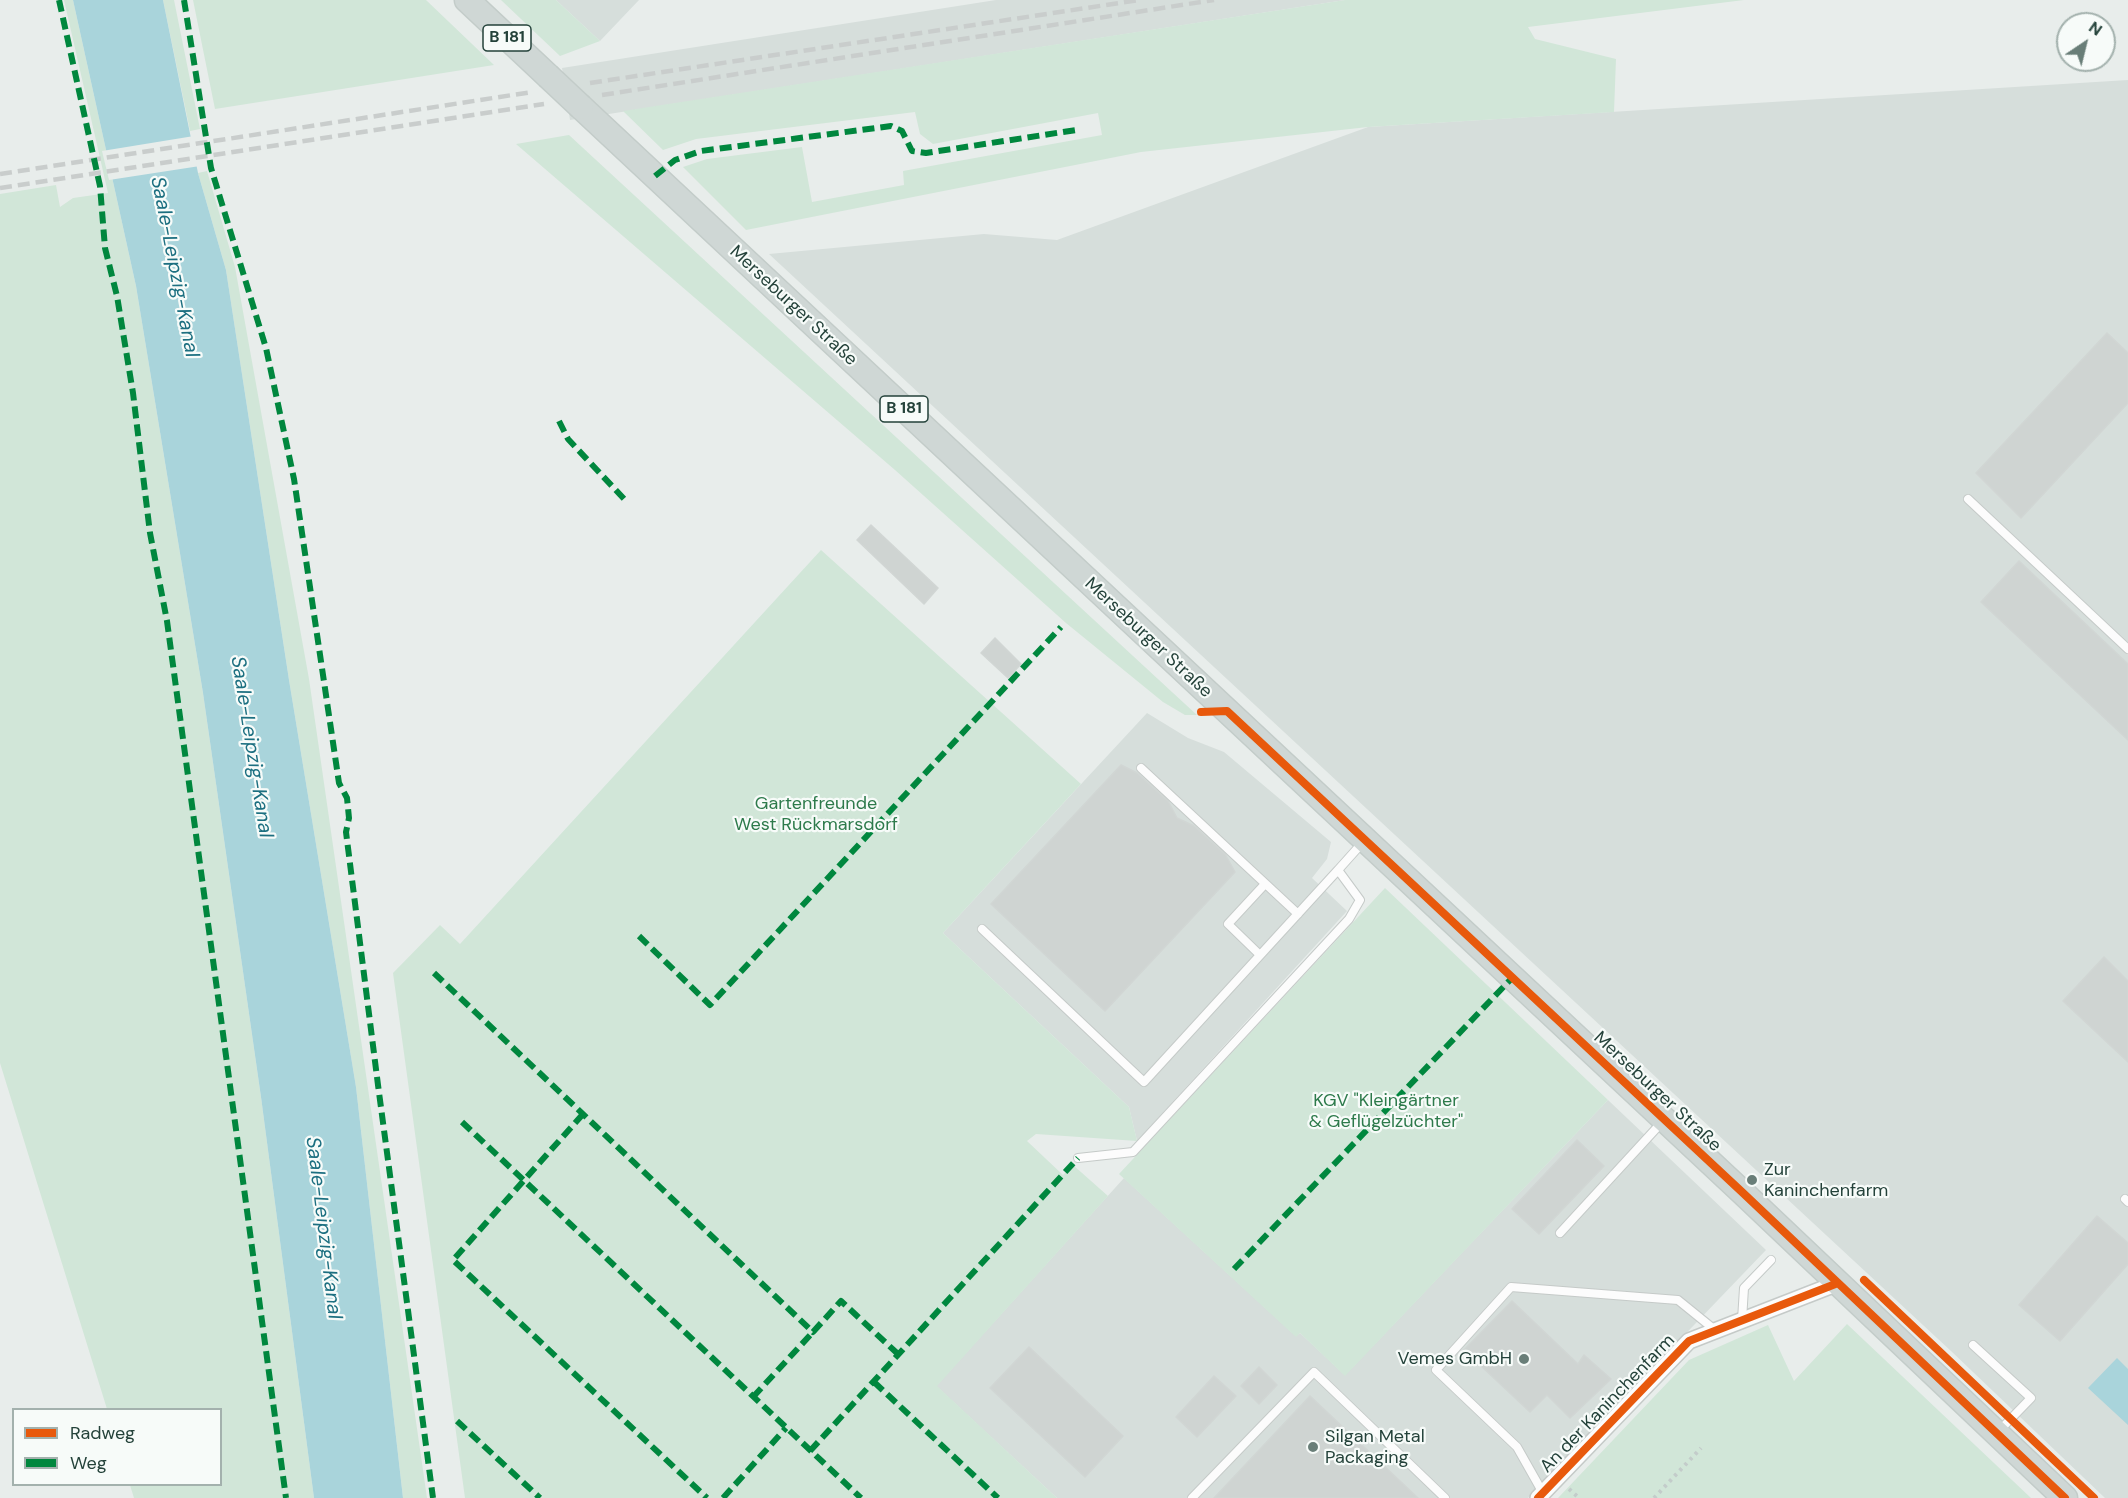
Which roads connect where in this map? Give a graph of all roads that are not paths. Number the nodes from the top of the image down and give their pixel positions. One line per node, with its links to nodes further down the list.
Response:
1 (467, 0): 5 (main road, Merseburger Straße / B 181, bridge)
2 (1968, 499): 3 (lane)
3 (2128, 649)
4 (1141, 768): 7 (lane)
5 (1365, 840): 6 (lane); 11 (main road, Merseburger Straße / B 181)
6 (1338, 870): 8 (lane); 12 (lane)
7 (1265, 884): 8 (lane); 10 (lane)
8 (1298, 914): 10 (lane)
9 (982, 929): 10 (lane)
10 (1260, 955)
11 (1664, 1120): 13 (lane); 15 (main road, Merseburger Straße / B 181)
12 (1078, 1158)
13 (1560, 1233)
14 (1770, 1260): 16 (lane)
15 (1838, 1283): 16 (street, An der Kaninchenfarm); 19 (main road, Merseburger Straße / B 181)
16 (1742, 1321): 17 (street, An der Kaninchenfarm)
17 (1716, 1331): 20 (street, An der Kaninchenfarm); 20 (lane)
18 (1973, 1345): 19 (lane)
19 (1996, 1434): 23 (main road, Merseburger Straße / B 181)
20 (1541, 1496)
21 (1192, 1498): 22 (lane)
22 (1445, 1498)
23 (2065, 1498)

